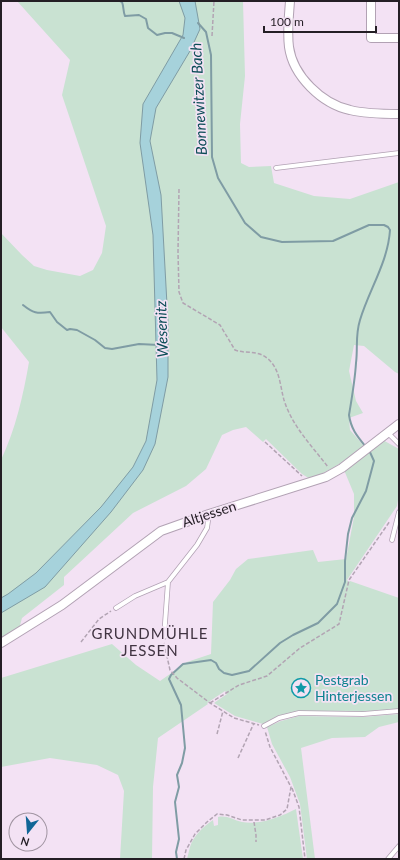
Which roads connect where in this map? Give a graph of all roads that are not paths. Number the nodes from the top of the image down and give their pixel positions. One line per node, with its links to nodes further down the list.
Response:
1 (290, 1): 4 (street)
2 (371, 1): 3 (street)
3 (399, 38)
4 (399, 114)
5 (399, 153): 6 (lane)
6 (276, 168)
7 (399, 424): 8 (street, Altjessen)
8 (387, 432): 9 (lane); 11 (street, Altjessen)
9 (399, 444)
10 (399, 512): 12 (lane)
11 (209, 514): 13 (lane); 16 (street, Altjessen)
12 (392, 540)
13 (168, 582): 14 (lane); 15 (lane)
14 (116, 608)
15 (164, 637)
16 (1, 643)
17 (399, 711): 18 (lane)
18 (264, 726)
19 (399, 846): 20 (lane)
20 (388, 859)

